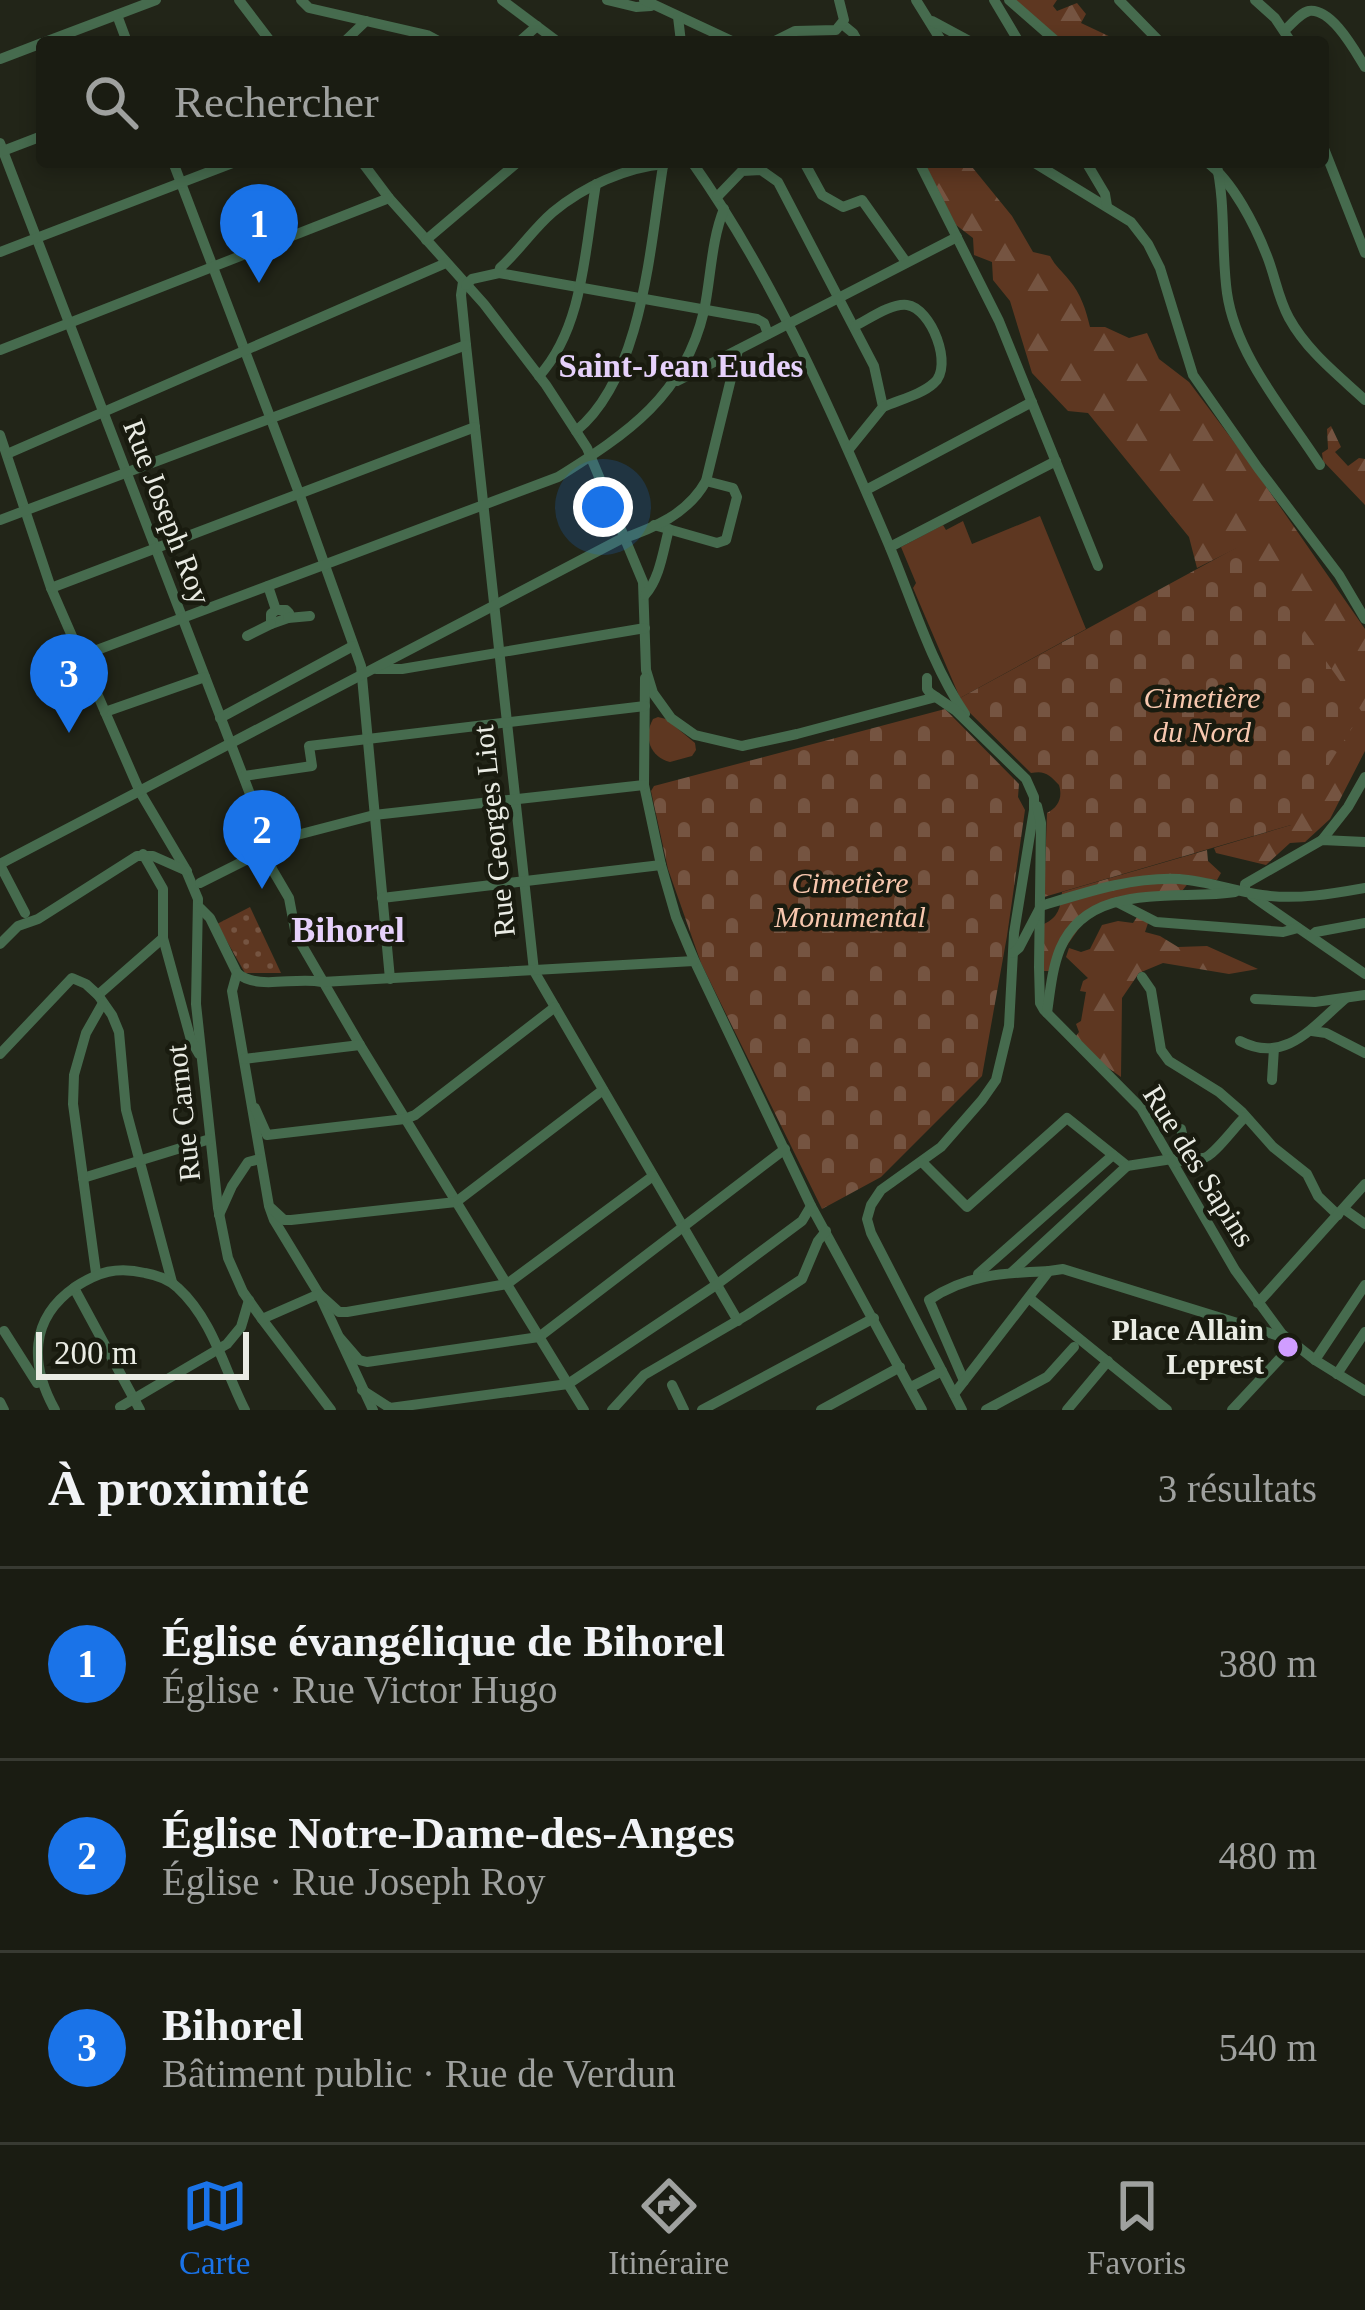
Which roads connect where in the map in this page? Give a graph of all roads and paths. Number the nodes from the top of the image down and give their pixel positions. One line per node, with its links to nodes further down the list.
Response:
1 (155, 0): 13 (street)
2 (239, 0): 22 (street)
3 (301, 0): 16 (street)
4 (502, 0): 18 (street)
5 (607, 0): 12 (street)
6 (839, 0): 17 (street)
7 (916, 0): 15 (street)
8 (994, 0): 33 (street)
9 (1009, 0): 34 (street)
10 (1119, 0): 35 (street)
11 (1255, 0): 19 (street)
12 (649, 3): 14 (street)
13 (116, 15): 20 (street); 21 (street)
14 (678, 17): 27 (street); 28 (street)
15 (929, 19): 31 (street); 32 (street)
16 (366, 22): 23 (street); 24 (street)
17 (842, 24): 29 (street); 30 (street)
18 (536, 26): 25 (street); 26 (street)
19 (1285, 30): 36 (street); 39 (street)
20 (62, 36)
21 (125, 36)
22 (267, 36)
23 (351, 36)
24 (429, 36)
25 (525, 36)
26 (550, 36)
27 (680, 36)
28 (721, 36)
29 (783, 36)
30 (855, 36)
31 (939, 36)
32 (960, 36)
33 (1015, 36)
34 (1050, 36)
35 (1154, 36)
36 (1288, 36)
37 (36, 46): 38 (street)
38 (0, 59)
39 (1365, 67)
40 (36, 138): 41 (street)
41 (1, 149): 65 (street, Rue Joseph Roy)
42 (1329, 161): 68 (street)
43 (175, 168): 58 (street)
44 (219, 168): 58 (street)
45 (366, 168): 61 (street)
46 (511, 168): 66 (street)
47 (643, 168): 59 (street)
48 (664, 168): 75 (street)
49 (696, 168): 60 (street)
50 (755, 168): 60 (street)
51 (764, 168): 76 (street)
52 (808, 168): 69 (street)
53 (922, 168): 64 (street)
54 (1044, 168): 62 (street)
55 (1090, 168): 62 (street)
56 (1218, 168): 100 (street)
57 (1219, 168): 88 (street)
58 (181, 182): 65 (street); 71 (street)
59 (596, 184): 72 (street); 74 (street)
60 (717, 197): 63 (street)
61 (389, 198): 66 (street); 71 (street)
62 (1107, 206): 123 (street)
63 (724, 209): 77 (street); 79 (street)
64 (957, 237): 69 (street); 89 (street)
65 (37, 238): 67 (street); 78 (street, Rue Joseph Roy)
66 (426, 240): 70 (street)
67 (0, 252)
68 (1365, 253)
69 (906, 262): 76 (street)
70 (446, 263): 73 (street); 85 (street)
71 (213, 267): 78 (street); 85 (street)
72 (499, 274): 73 (street); 74 (street)
73 (465, 284): 82 (street, Rue Georges Liot); 86 (street)
74 (578, 288): 75 (street); 86 (street)
75 (641, 298): 77 (street); 94 (street)
76 (838, 299): 79 (street); 80 (street)
77 (704, 309): 81 (street); 87 (street)
78 (69, 322): 83 (street); 91 (street, Rue Joseph Roy)
79 (787, 325): 81 (street); 96 (street)
80 (855, 326): 90 (street); 90 (street)
81 (768, 334): 84 (street)
82 (466, 345): 92 (street); 93 (street, Rue Georges Liot)
83 (0, 350)
84 (738, 350): 87 (street); 102 (street)
85 (245, 352): 91 (street); 92 (street)
86 (538, 376): 94 (street)
87 (675, 382): 98 (street)
88 (1365, 400)
89 (1032, 402): 99 (street); 103 (street)
90 (883, 407): 96 (street)
91 (104, 412): 97 (street); 101 (street, Rue Joseph Roy)
92 (271, 418): 101 (street); 104 (street)
93 (475, 427): 104 (street); 105 (street, Rue Georges Liot)
94 (576, 430): 98 (street)
95 (0, 435): 97 (street, Rue Carnot)
96 (849, 449): 103 (street)
97 (7, 454): 106 (street, Rue Carnot)
98 (590, 457): 105 (street); 110 (street)
99 (1056, 461): 112 (street); 114 (street)
100 (1320, 465)
101 (126, 473): 106 (street); 111 (street, Rue Joseph Roy)
102 (706, 481): 108 (street); 109 (street)
103 (866, 490): 112 (street)
104 (299, 493): 111 (street); 113 (street)
105 (483, 504): 113 (street); 118 (street, Rue Georges Liot)
106 (25, 510): 107 (street); 116 (street, Rue Carnot)
107 (0, 520)
108 (654, 525): 109 (street); 110 (street)
109 (669, 530): 117 (street)
110 (625, 538): 117 (street); 118 (street)
111 (154, 547): 116 (street); 121 (street, Rue Joseph Roy)
112 (890, 547): 127 (street)
113 (325, 562): 115 (street); 128 (street)
114 (1098, 566)
115 (268, 586): 119 (street); 121 (street)
116 (52, 588): 130 (street, Rue Carnot)
117 (645, 595): 125 (street)
118 (494, 605): 129 (street, Rue Georges Liot); 131 (street)
119 (276, 610): 122 (street); 124 (street)
120 (310, 616): 122 (street)
121 (182, 618): 130 (street); 133 (street, Rue Joseph Roy)
122 (288, 618): 124 (street)
123 (1365, 619)
124 (271, 624): 126 (street)
125 (645, 628): 129 (street); 137 (street)
126 (248, 637)
127 (928, 644): 132 (street); 135 (street)
128 (353, 646): 134 (street); 141 (street)
129 (499, 652): 131 (street); 142 (street, Rue Georges Liot)
130 (81, 656): 140 (street, Rue Carnot)
131 (399, 663): 134 (street)
132 (944, 676): 136 (street); 143 (street)
133 (205, 677): 140 (street); 141 (street, Rue Joseph Roy)
134 (361, 677): 144 (street); 145 (street)
135 (927, 678): 136 (street); 138 (street)
136 (936, 698): 138 (street); 143 (street)
137 (648, 702): 139 (street); 139 (street); 142 (street); 148 (street)
138 (912, 702): 139 (street)
139 (665, 710)
140 (105, 712): 149 (street, Rue Carnot)
141 (220, 718): 145 (street, Rue Joseph Roy)
142 (506, 722): 144 (street); 151 (street, Rue Georges Liot)
143 (977, 731): 150 (street)
144 (367, 738): 146 (street); 152 (street)
145 (231, 745): 146 (street, Rue Joseph Roy); 149 (street)
146 (244, 776): 155 (street, Rue Joseph Roy)
147 (1365, 777): 153 (street)
148 (644, 783): 151 (street); 158 (street)
149 (140, 792): 157 (street); 159 (street, Rue Carnot)
150 (1034, 797): 166 (street); 174 (street)
151 (514, 800): 152 (street); 160 (street, Rue Georges Liot)
152 (374, 815): 155 (street); 164 (street)
153 (1322, 840): 154 (street); 163 (street)
154 (1365, 842)
155 (269, 848): 161 (street); 181 (street, Rue Joseph Roy)
156 (143, 854): 159 (street); 172 (street); 173 (street)
157 (0, 865): 168 (street)
158 (661, 865): 160 (street); 175 (street)
159 (187, 872): 167 (street, Rue Carnot)
160 (524, 882): 164 (street); 176 (street, Rue Georges Liot)
161 (200, 883)
162 (1365, 888): 163 (street)
163 (1244, 890): 165 (street); 166 (street); 170 (street)
164 (382, 898): 180 (street)
165 (1117, 902): 170 (street); 187 (street)
166 (1041, 906): 174 (street); 187 (street)
167 (200, 908): 177 (street); 194 (street, Rue Carnot)
168 (25, 913)
169 (1365, 923): 171 (street)
170 (1298, 928): 171 (street)
171 (1311, 936): 178 (street)
172 (163, 938): 184 (street); 194 (street)
173 (0, 944)
174 (1013, 952): 208 (street)
175 (694, 961): 176 (street); 203 (street)
176 (534, 971): 180 (street); 186 (street, Rue Georges Liot)
177 (237, 973): 181 (street); 195 (street)
178 (1365, 974)
179 (1142, 977): 199 (street)
180 (390, 979): 181 (street)
181 (322, 982): 190 (street, Rue Joseph Roy)
182 (1365, 995): 183 (street)
183 (1346, 998): 185 (street); 188 (street)
184 (100, 999): 193 (street); 205 (street); 211 (street)
185 (1255, 999)
186 (555, 1007): 197 (street, Rue Georges Liot); 200 (street)
187 (1046, 1013): 207 (street, Rue des Sapins)
188 (1312, 1031): 191 (street); 192 (street)
189 (1240, 1041): 191 (street)
190 (360, 1045): 195 (street); 200 (street, Rue Joseph Roy)
191 (1274, 1048): 196 (street)
192 (1365, 1053)
193 (0, 1054)
194 (201, 1057): 202 (street, Rue Carnot)
195 (244, 1059): 198 (street)
196 (1272, 1080)
197 (603, 1090): 210 (street, Rue Georges Liot); 213 (street)
198 (251, 1106): 200 (street); 206 (street)
199 (1245, 1117): 207 (street); 216 (street)
200 (405, 1119): 213 (street, Rue Joseph Roy)
201 (1181, 1129): 207 (street)
202 (210, 1139): 205 (street); 217 (street, Rue Carnot)
203 (784, 1149): 215 (street); 219 (street)
204 (1113, 1155): 208 (street); 209 (street); 224 (street)
205 (139, 1159): 211 (street); 225 (street)
206 (260, 1159): 214 (street); 217 (street)
207 (1178, 1160): 209 (street); 233 (street, Rue des Sapins)
208 (922, 1162): 248 (street)
209 (1127, 1166): 223 (street)
210 (653, 1176): 219 (street, Rue Georges Liot); 226 (street)
211 (83, 1178): 222 (street)
212 (1365, 1184): 216 (street)
213 (456, 1202): 214 (street); 226 (street, Rue Joseph Roy)
214 (269, 1206): 230 (street)
215 (812, 1206): 220 (street); 227 (street)
216 (1341, 1212): 218 (street); 233 (street)
217 (219, 1215): 232 (street, Rue Carnot)
218 (1365, 1224)
219 (683, 1228): 227 (street, Rue Georges Liot); 240 (street)
220 (826, 1232): 234 (street); 236 (street)
221 (1049, 1270): 223 (street); 231 (street); 239 (street)
222 (96, 1273): 225 (street); 229 (street)
223 (1011, 1273): 224 (street)
224 (976, 1276): 250 (street)
225 (172, 1282): 243 (street)
226 (507, 1284): 230 (street); 240 (street, Rue Joseph Roy)
227 (716, 1285): 236 (street, Rue Georges Liot); 251 (street)
228 (1365, 1285): 245 (street)
229 (74, 1288): 254 (street); 259 (street)
230 (319, 1294): 235 (street); 241 (street)
231 (1028, 1298): 246 (street); 250 (street)
232 (248, 1300): 235 (street, Rue Carnot); 243 (street)
233 (1258, 1303): 239 (street, Rue des Sapins)
234 (874, 1318): 247 (street); 269 (street)
235 (262, 1319): 264 (street, Rue Carnot)
236 (738, 1321): 267 (street)
237 (4, 1331): 254 (street)
238 (1365, 1332): 249 (street)
239 (1281, 1335): 244 (street); 245 (street, Rue des Sapins)
240 (538, 1336): 241 (street); 251 (street, Rue Joseph Roy)
241 (340, 1338): 255 (street)
242 (1074, 1347): 273 (street)
243 (219, 1349): 259 (street); 263 (street)
244 (1285, 1353): 245 (street); 276 (street)
245 (1311, 1357): 249 (street, Rue des Sapins)
246 (1108, 1361): 274 (street); 275 (street)
247 (900, 1367): 253 (street); 270 (street)
248 (942, 1371): 253 (street); 257 (street)
249 (1336, 1374): 256 (street, Rue des Sapins)
250 (964, 1381): 257 (street)
251 (568, 1384): 255 (street); 266 (street, Rue Joseph Roy)
252 (672, 1385): 268 (street)
253 (911, 1387): 271 (street)
254 (43, 1390): 262 (street)
255 (362, 1390): 265 (street)
256 (1365, 1391)
257 (954, 1394): 272 (street)
258 (0, 1402): 261 (street)
259 (137, 1404): 260 (street)
260 (121, 1407)
261 (4, 1410)
262 (55, 1410)
263 (245, 1410)
264 (331, 1410)
265 (373, 1410)
266 (584, 1410)
267 (612, 1410)
268 (684, 1410)
269 (702, 1410)
270 (820, 1410)
271 (922, 1410)
272 (962, 1410)
273 (986, 1410)
274 (1067, 1410)
275 (1167, 1410)
276 (1232, 1410)

